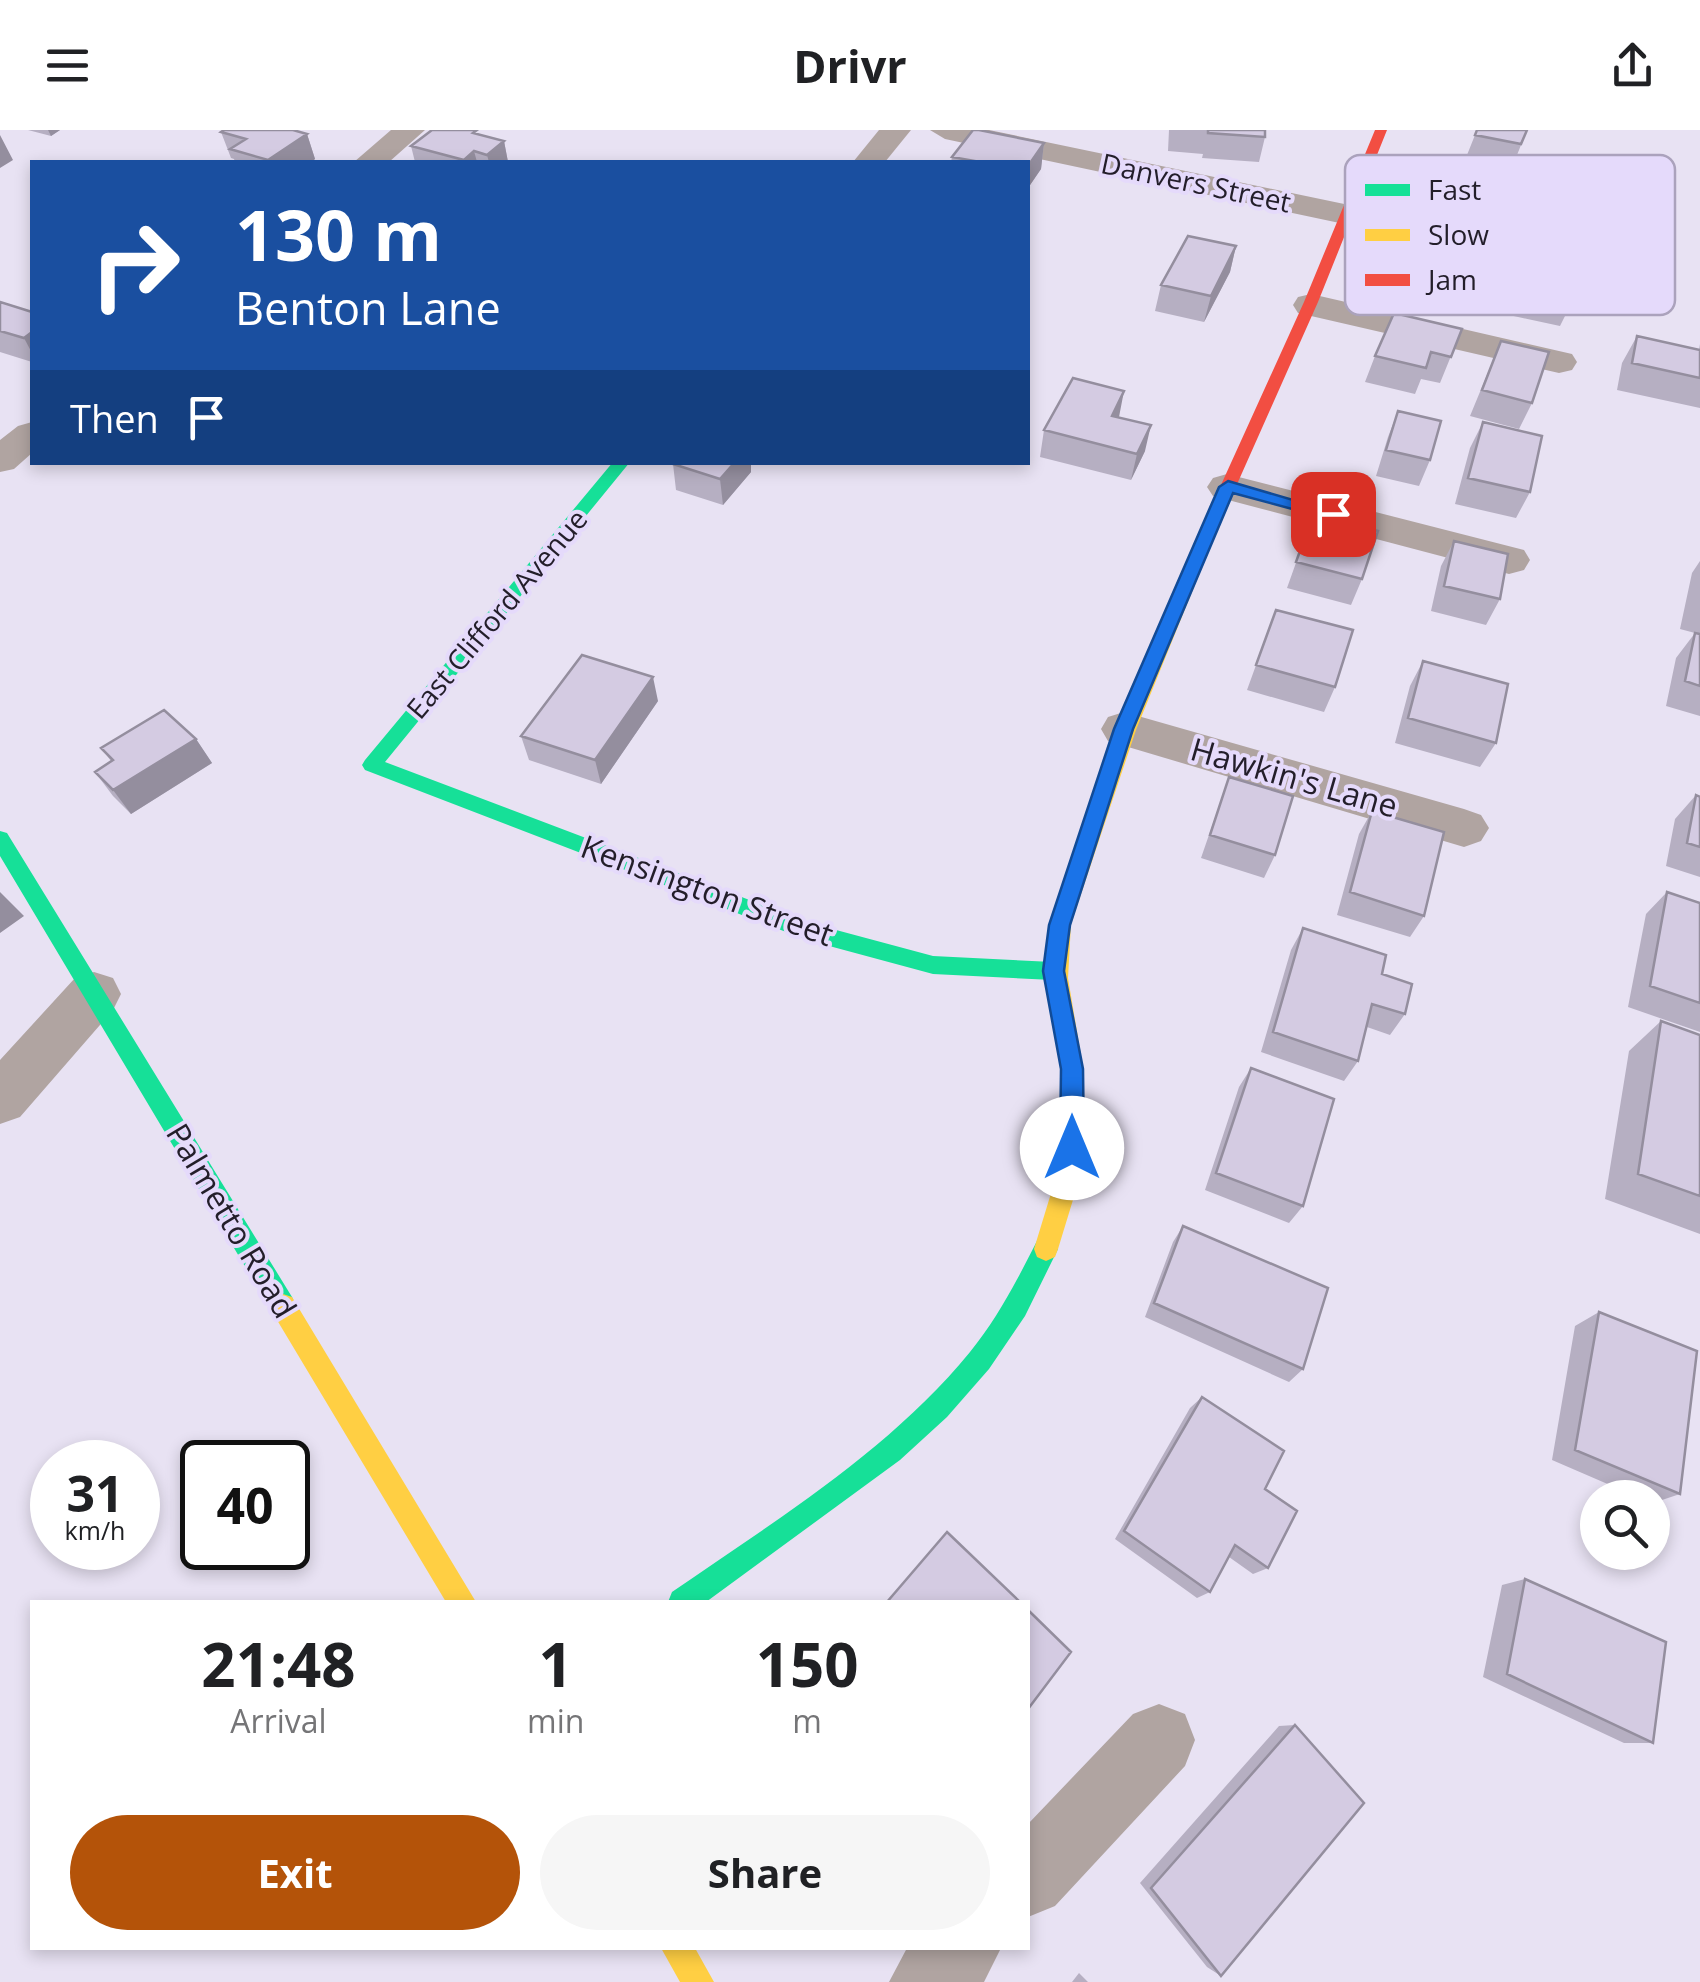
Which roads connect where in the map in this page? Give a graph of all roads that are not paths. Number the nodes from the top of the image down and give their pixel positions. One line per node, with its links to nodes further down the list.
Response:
1 (410, 130): 6 (street)
2 (896, 130): 7 (street)
3 (944, 130): 8 (street, Danvers Street)
4 (1380, 130): 5 (street)
5 (1371, 155)
6 (372, 160)
7 (871, 160)
8 (1345, 214)
9 (1345, 225): 10 (street)
10 (1312, 305): 11 (street); 17 (street)
11 (1345, 313)
12 (1356, 315): 13 (street)
13 (1560, 362)
14 (30, 436): 15 (street)
15 (0, 460)
16 (620, 465): 20 (street, East Clifford Avenue)
17 (1228, 487): 18 (street); 19 (street)
18 (1509, 560)
19 (1124, 729): 21 (street, Hawkin's Lane); 23 (street)
20 (372, 764): 23 (street, Kensington Street)
21 (1464, 828)
22 (0, 838): 24 (street, Palmetto Road)
23 (1054, 971): 27 (street)
24 (94, 994): 25 (street); 26 (street, Palmetto Road)
25 (0, 1099)
26 (461, 1600)
27 (685, 1600)
28 (1159, 1740): 29 (street)
29 (1030, 1876)
30 (678, 1950): 32 (street)
31 (960, 1950): 33 (street)
32 (698, 1982)
33 (929, 1982)

